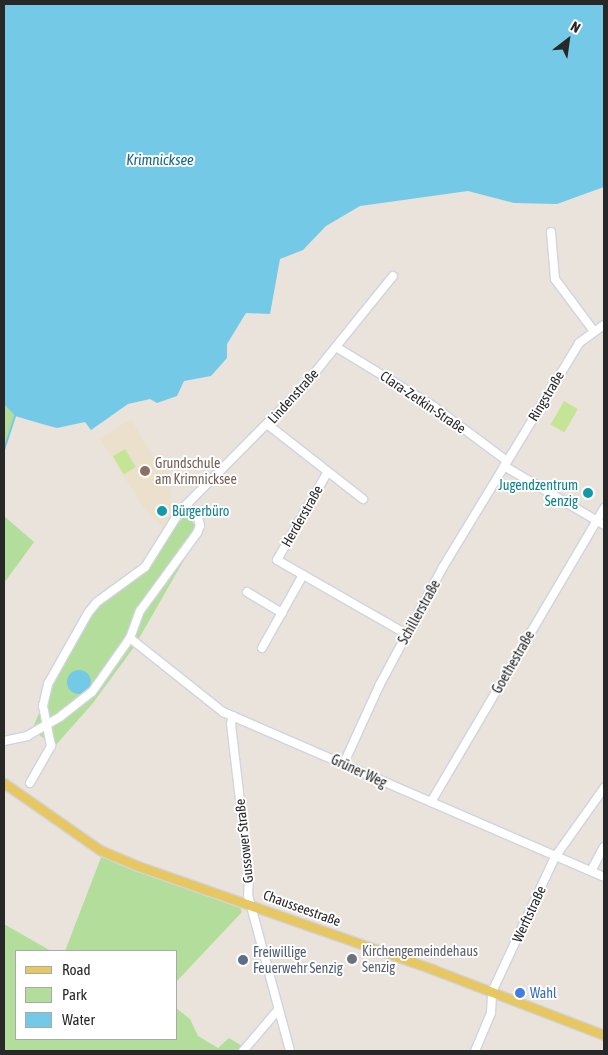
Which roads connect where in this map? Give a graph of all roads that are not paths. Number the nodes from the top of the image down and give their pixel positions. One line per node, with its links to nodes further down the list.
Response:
1 (552, 232): 4 (street)
2 (393, 276): 5 (street, Lindenstraße)
3 (604, 325): 4 (street, Ringstraße)
4 (593, 330): 7 (street, Ringstraße)
5 (336, 347): 6 (street, Lindenstraße); 7 (street, Clara-Zetkin-Straße)
6 (267, 424): 8 (street, Herderstraße); 10 (street, Lindenstraße)
7 (505, 463): 12 (street, Clara-Zetkin-Straße); 17 (street, Schillerstraße)
8 (327, 472): 9 (street, Herderstraße); 14 (street, Herderstraße)
9 (363, 499)
10 (183, 507): 18 (street); 21 (street, Lindenstraße)
11 (604, 508): 12 (street)
12 (596, 522): 13 (street); 27 (street, Goethestraße)
13 (604, 525)
14 (303, 576): 16 (street); 17 (street, Herderstraße)
15 (247, 592): 16 (street)
16 (282, 613): 19 (street)
17 (406, 634): 23 (street, Schillerstraße)
18 (130, 638): 20 (street, Grüner Weg); 21 (street)
19 (262, 648)
20 (233, 716): 23 (street, Grüner Weg); 32 (street, Gussower Straße)
21 (46, 724): 22 (street); 25 (street, Lindenstraße)
22 (4, 741)
23 (344, 763): 27 (street, Grüner Weg)
24 (4, 783): 32 (main road, Chausseestraße)
25 (30, 783)
26 (604, 788): 29 (street, Werftstraße)
27 (432, 802): 29 (street, Grüner Weg)
28 (604, 847): 30 (street)
29 (555, 857): 30 (street, Grüner Weg); 33 (street, Werftstraße)
30 (591, 871): 31 (street, Grüner Weg)
31 (604, 876)
32 (250, 904): 33 (main road, Chausseestraße); 34 (street, Gussower Straße)
33 (492, 992): 35 (main road, Chausseestraße); 38 (street, Werftstraße)
34 (278, 1010): 36 (street); 37 (street, Gussower Straße)
35 (604, 1035)
36 (243, 1051)
37 (290, 1051)
38 (475, 1051)

